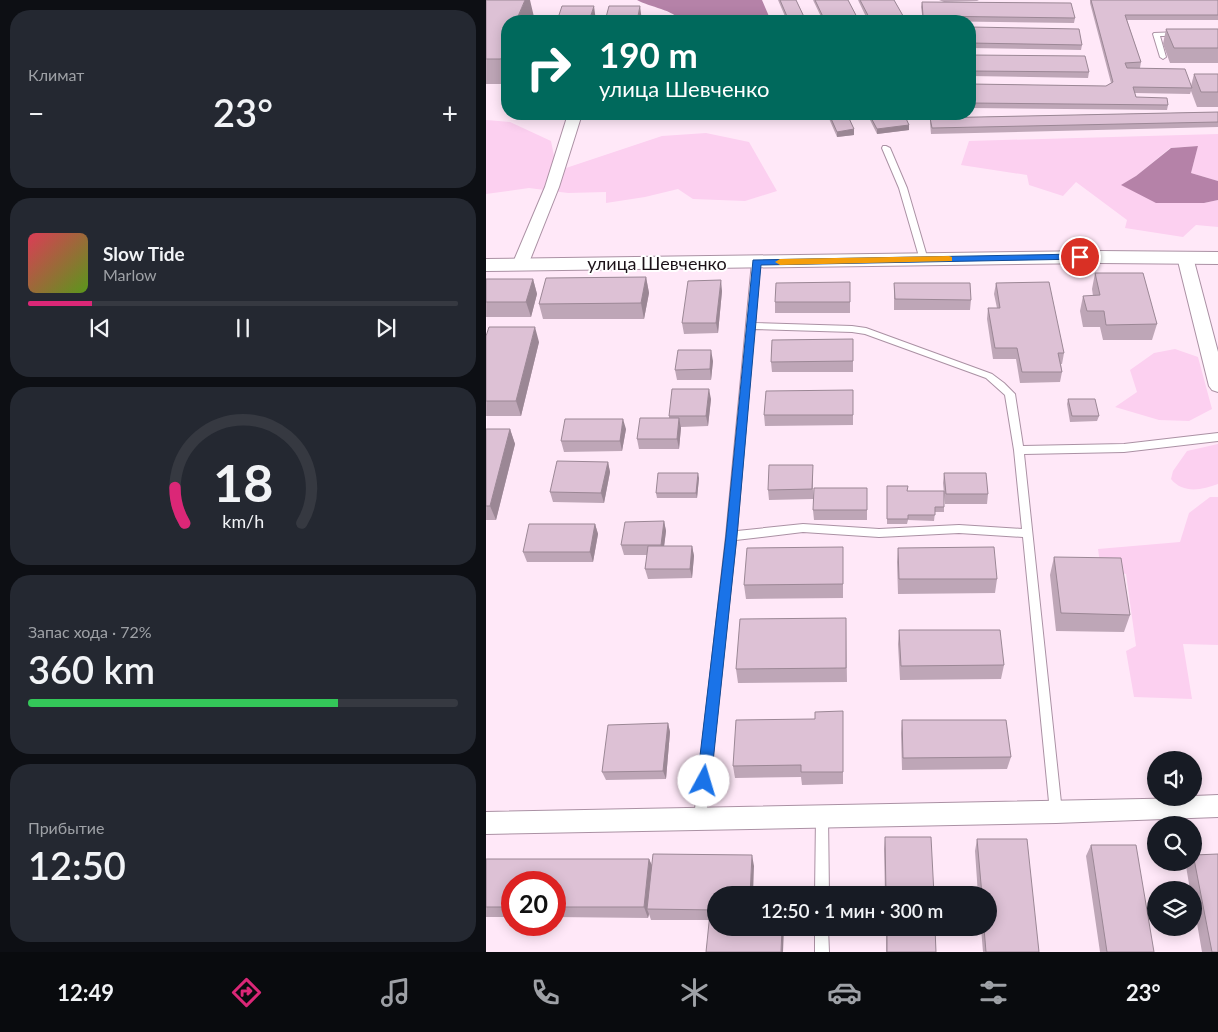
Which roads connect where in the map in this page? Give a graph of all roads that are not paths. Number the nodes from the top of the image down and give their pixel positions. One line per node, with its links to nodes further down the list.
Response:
1 (1191, 34): 2 (lane)
2 (1163, 57)
3 (573, 120): 10 (street)
4 (886, 148): 7 (lane)
5 (1185, 257): 6 (street, улица Шевченко); 7 (street, улица Шевченко); 12 (street)
6 (1218, 258)
7 (924, 260): 8 (street, улица Шевченко)
8 (756, 262): 10 (street, улица Шевченко); 11 (lane)
9 (486, 265): 10 (street, улица Шевченко)
10 (520, 265)
11 (752, 326): 14 (lane); 16 (lane)
12 (1218, 386)
13 (1218, 437): 14 (lane)
14 (1019, 450): 15 (lane)
15 (1027, 533): 16 (lane); 18 (lane)
16 (732, 536): 20 (lane)
17 (1218, 806): 18 (street)
18 (1056, 812): 19 (street)
19 (822, 816): 20 (street); 22 (lane)
20 (700, 818): 21 (street)
21 (486, 823)
22 (822, 886)
23 (822, 936): 24 (lane)
24 (822, 952)

